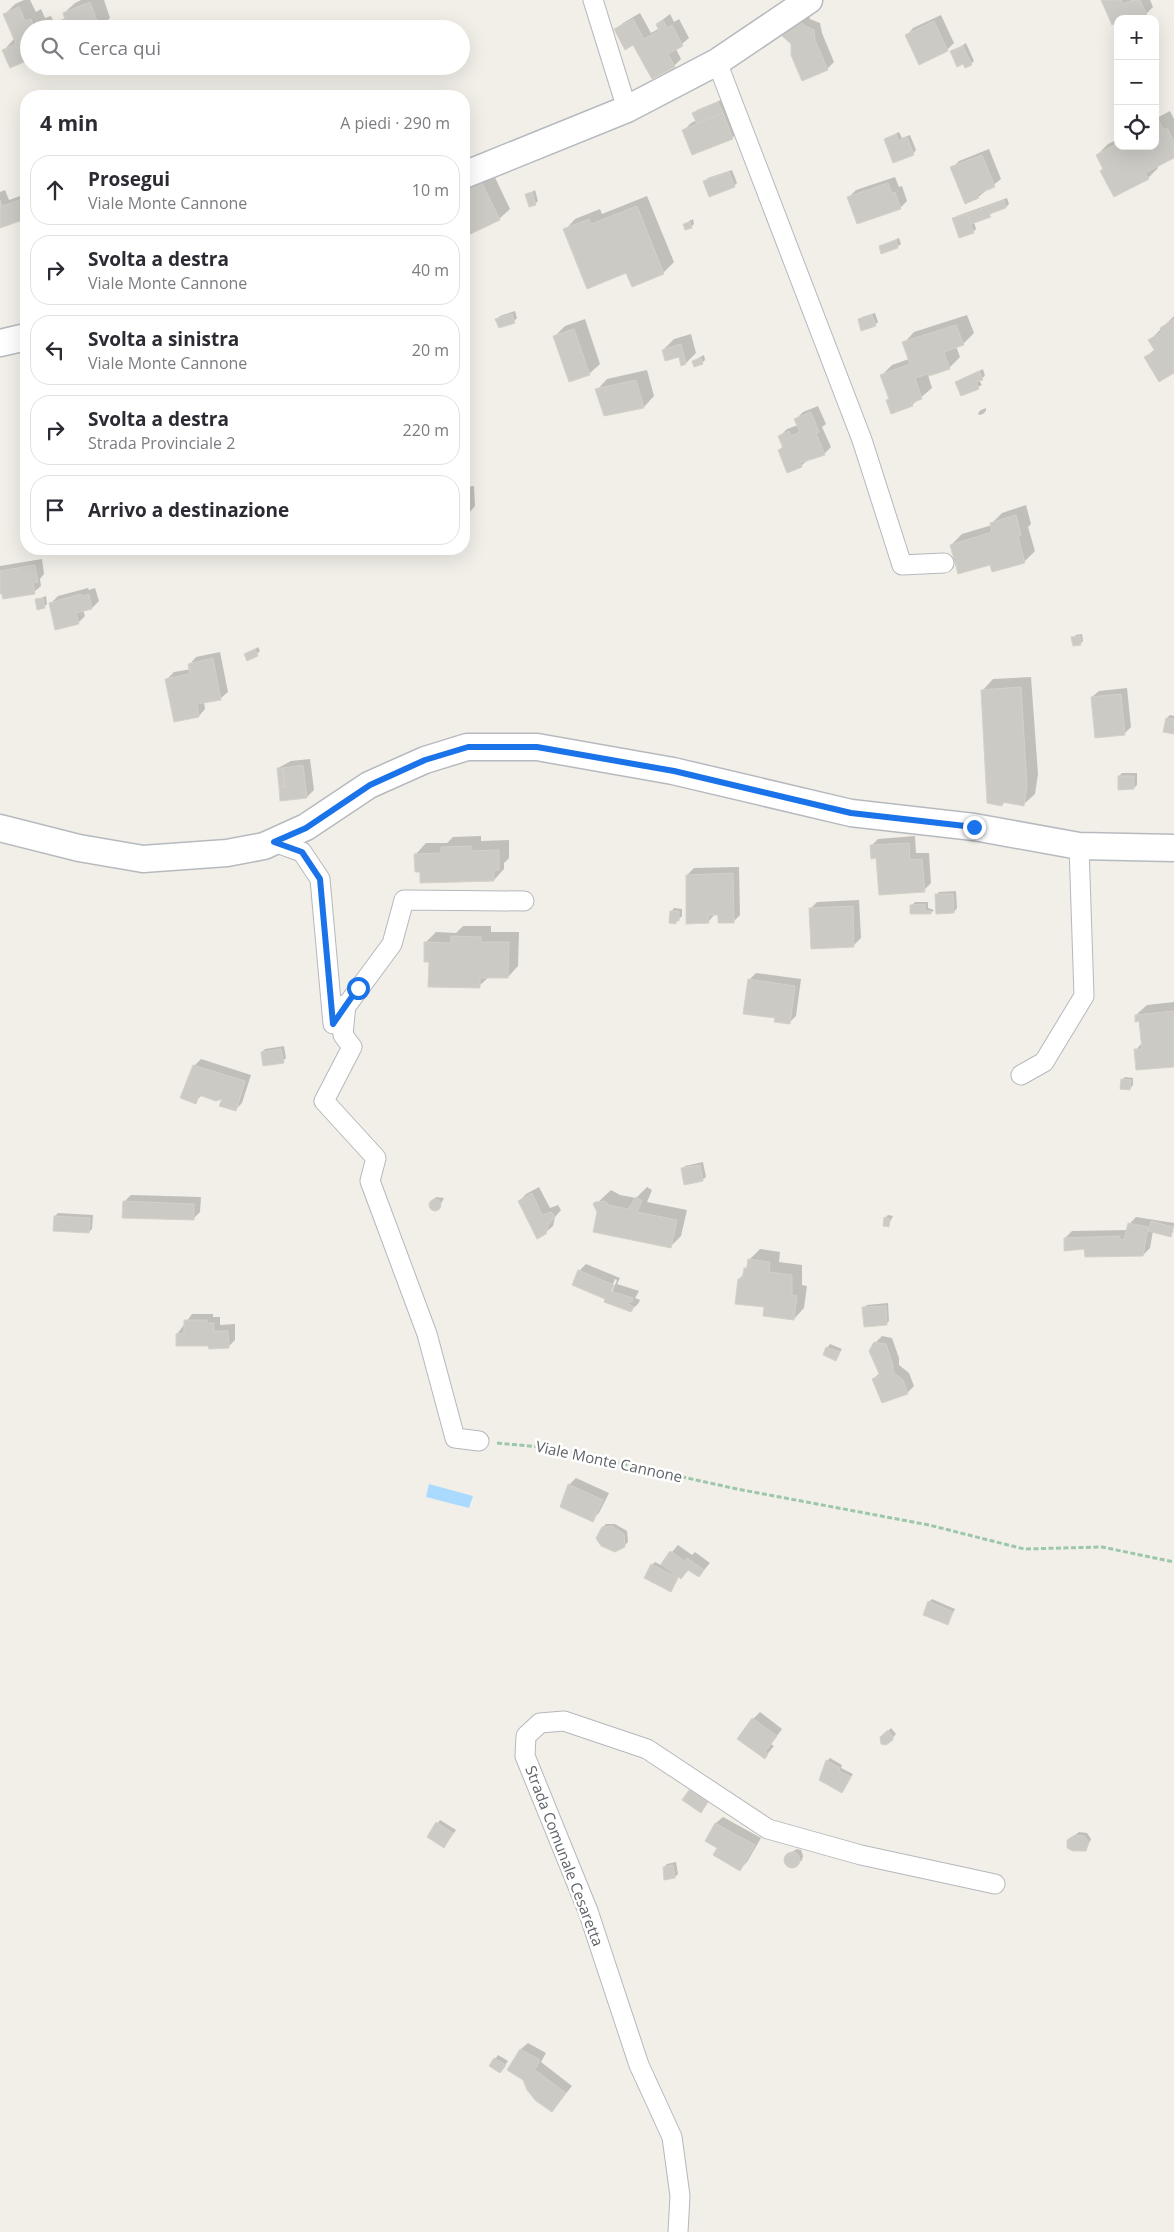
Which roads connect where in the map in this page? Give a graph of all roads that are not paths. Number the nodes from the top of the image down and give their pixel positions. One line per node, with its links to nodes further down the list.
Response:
1 (593, 0): 4 (street)
2 (809, 0): 3 (street)
3 (717, 62): 4 (street); 8 (street)
4 (627, 109): 5 (street)
5 (470, 173)
6 (20, 339): 7 (street)
7 (0, 343)
8 (944, 563)
9 (0, 828): 10 (street)
10 (274, 842): 11 (street); 14 (street)
11 (1079, 846): 12 (street); 15 (street)
12 (1174, 848)
13 (524, 901): 14 (street)
14 (346, 1004): 16 (street)
15 (1020, 1076)
16 (479, 1441)
17 (995, 1884): 18 (street, Strada Comunale Cesaretta)
18 (678, 2232)

